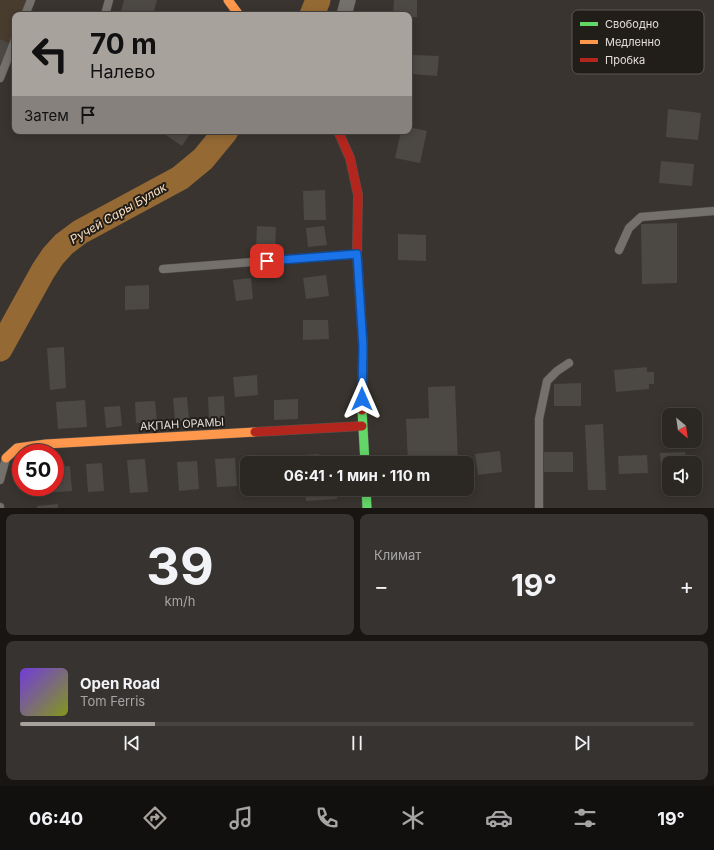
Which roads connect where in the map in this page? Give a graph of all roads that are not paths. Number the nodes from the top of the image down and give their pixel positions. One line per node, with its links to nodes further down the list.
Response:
1 (31, 0): 5 (lane)
2 (109, 0): 6 (lane)
3 (228, 0): 7 (main road)
4 (348, 0): 8 (street)
5 (26, 12)
6 (106, 12)
7 (237, 12)
8 (345, 12)
9 (12, 48): 10 (lane)
10 (0, 78)
11 (339, 134): 14 (main road)
12 (714, 211): 13 (lane)
13 (619, 250)
14 (357, 254): 15 (lane); 17 (main road)
15 (163, 269)
16 (569, 363): 23 (lane)
17 (362, 426): 18 (main road); 19 (main road, АҚПАН ОРАМЫ)
18 (364, 456)
19 (6, 458): 20 (lane)
20 (0, 480)
21 (366, 496): 22 (main road)
22 (367, 508)
23 (539, 508)

